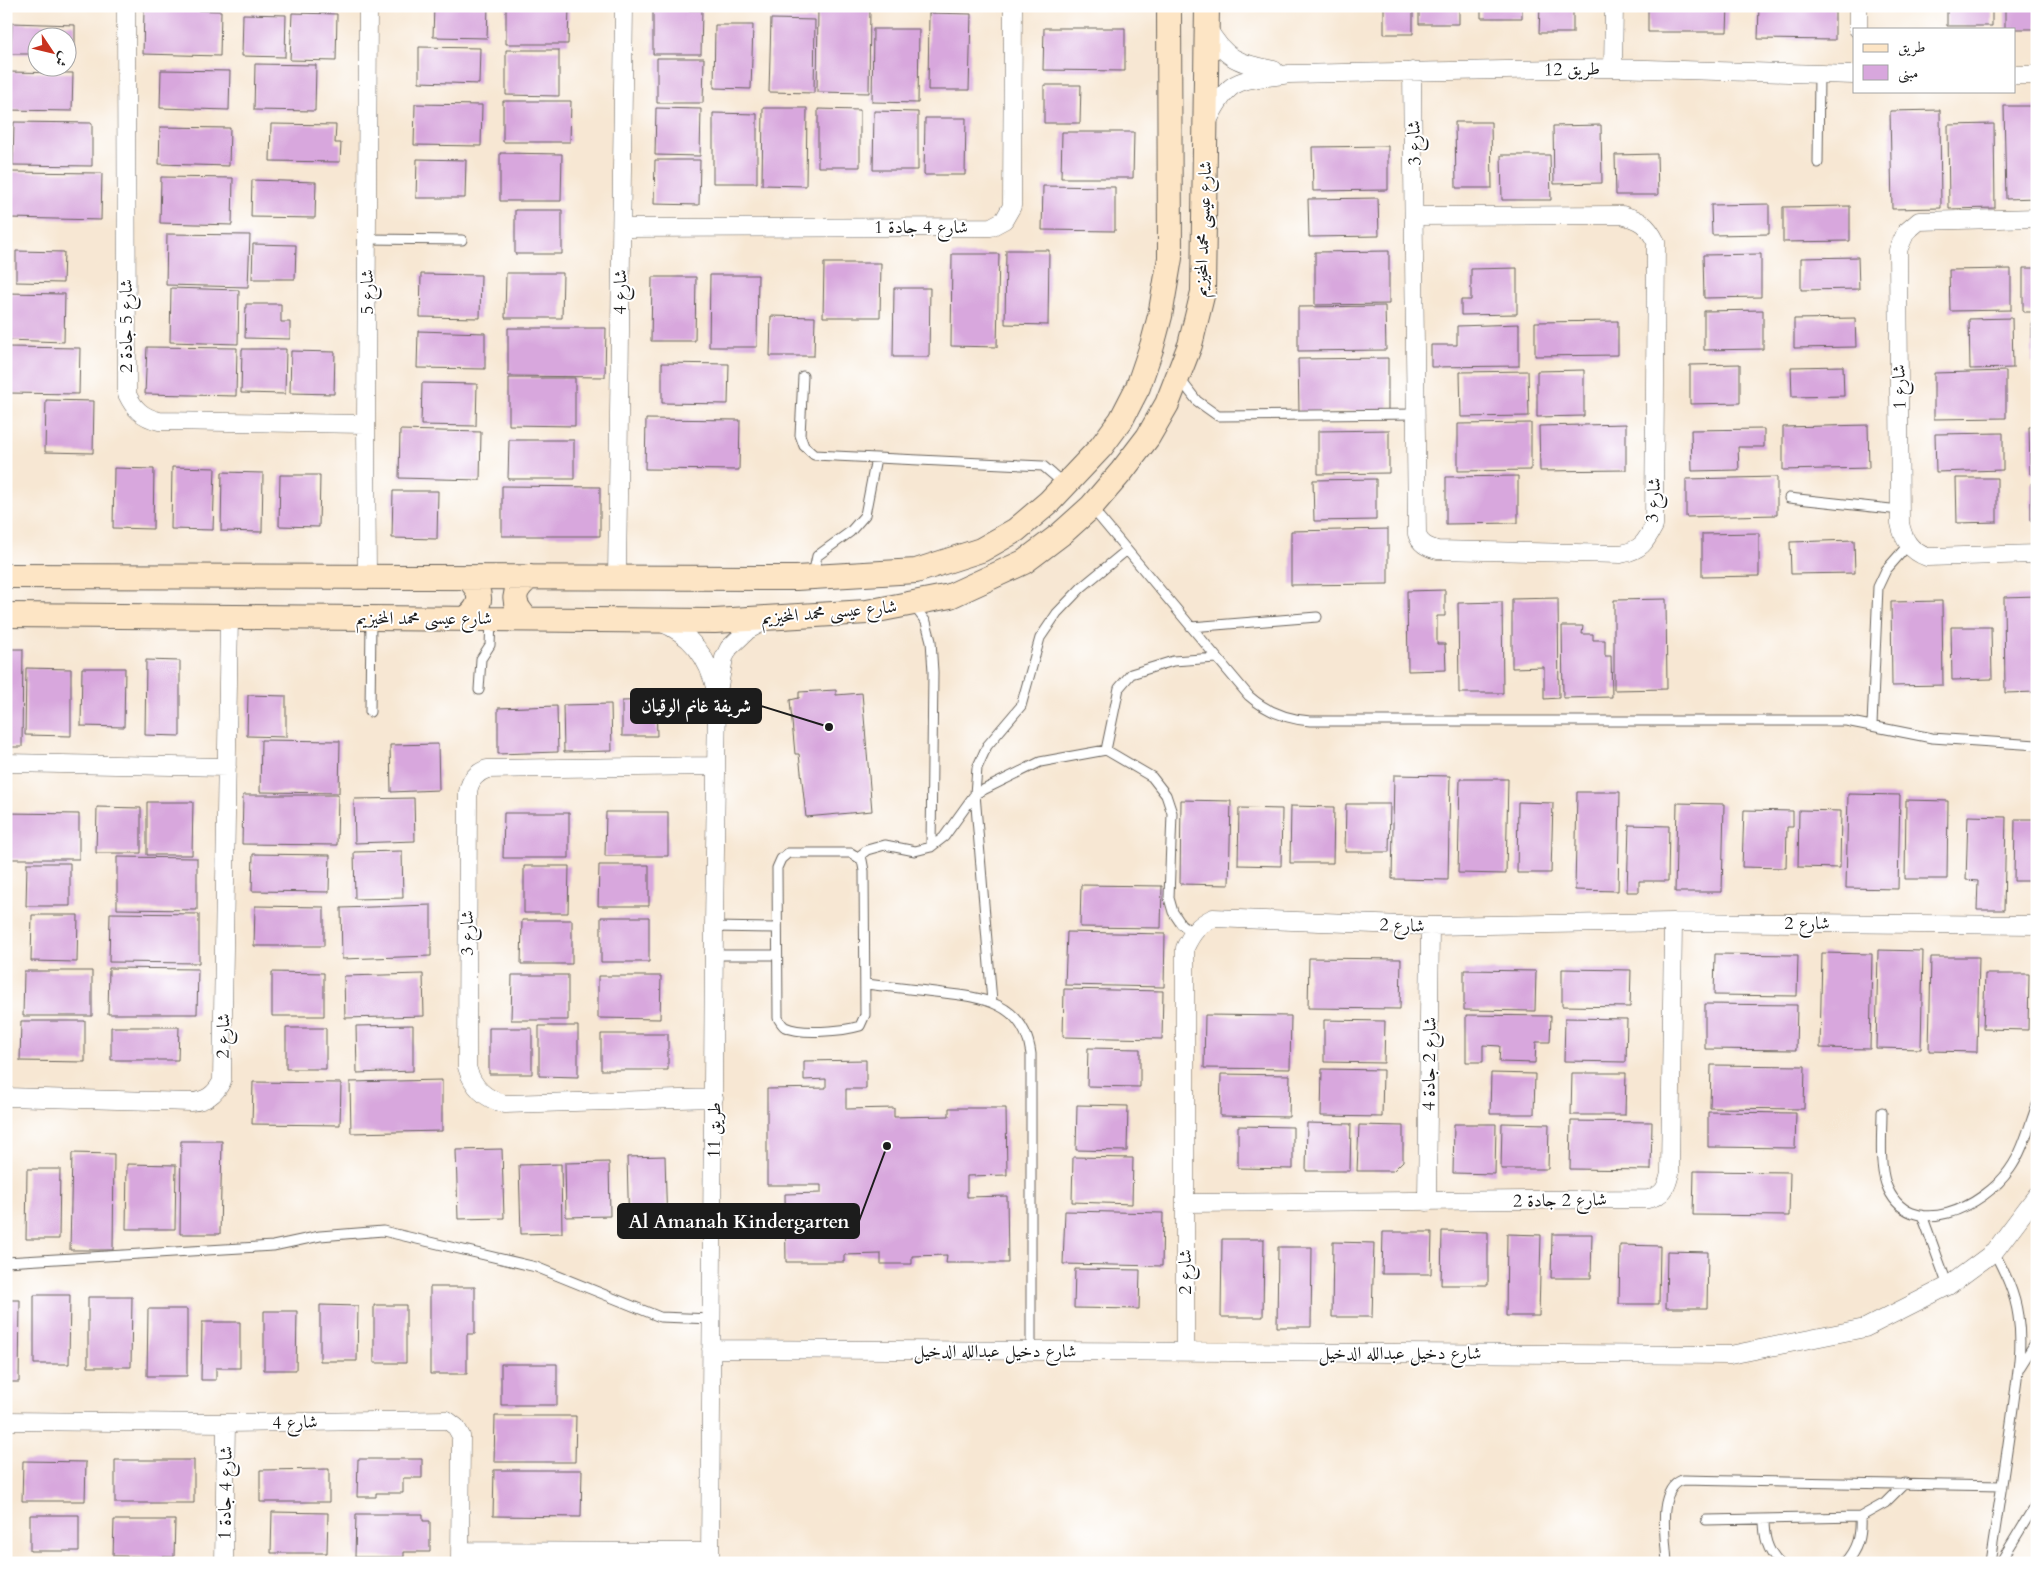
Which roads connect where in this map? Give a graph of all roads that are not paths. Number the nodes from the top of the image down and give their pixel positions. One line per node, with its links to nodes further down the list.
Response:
1 (126, 6): 31 (street, شارع 5 جادة 2)
2 (368, 6): 24 (street, شارع 5)
3 (624, 6): 21 (street, شارع 4)
4 (1013, 6): 21 (street, شارع 4 جادة 1)
5 (1614, 6): 10 (street)
6 (1858, 6): 9 (street)
7 (1166, 10): 23 (street, شارع عيسى محمد المخيزيم)
8 (1207, 17): 12 (street, طريق 12); 17 (street, شارع عيسى محمد المخيزيم)
9 (1858, 28)
10 (1614, 68): 11 (street, طريق 12); 13 (street, طريق 12)
11 (1412, 71): 12 (street, طريق 12); 19 (street, شارع 3)
12 (1289, 74): 17 (street, طريق 12)
13 (1819, 74): 14 (street, طريق 12); 18 (lane)
14 (1853, 75)
15 (2016, 75): 16 (street)
16 (2037, 75)
17 (1206, 124): 22 (street, شارع عيسى محمد المخيزيم)
18 (1818, 163)
19 (1415, 216): 30 (street, شارع 3); 30 (street, شارع 3)
20 (2037, 218): 36 (street, شارع 1)
21 (621, 228): 45 (street, شارع 4)
22 (1205, 229): 23 (street); 27 (street, شارع عيسى محمد المخيزيم)
23 (1170, 234): 26 (street, شارع عيسى محمد المخيزيم)
24 (367, 239): 25 (lane); 31 (street, شارع 5)
25 (462, 240)
26 (1166, 282): 27 (street); 33 (street, شارع عيسى محمد المخيزيم)
27 (1203, 292): 29 (street, شارع عيسى محمد المخيزيم)
28 (803, 376): 32 (lane)
29 (1179, 377): 30 (lane); 35 (street, شارع عيسى محمد المخيزيم)
30 (1416, 414)
31 (366, 424): 41 (street, شارع 5)
32 (876, 458): 33 (lane); 43 (lane)
33 (1066, 486): 43 (street, شارع عيسى محمد المخيزيم)
34 (1789, 498): 36 (lane)
35 (1091, 507): 38 (lane); 46 (street, شارع عيسى محمد المخيزيم)
36 (1900, 510): 37 (street, شارع 1)
37 (1908, 545): 39 (street); 61 (lane)
38 (1127, 550): 56 (lane); 67 (lane)
39 (2037, 554)
40 (6, 576): 41 (street, شارع عيسى محمد المخيزيم)
41 (368, 577): 44 (street, شارع عيسى محمد المخيزيم)
42 (530, 577): 44 (street, شارع عيسى محمد المخيزيم); 45 (street, شارع عيسى محمد المخيزيم); 54 (street)
43 (813, 577): 45 (street, شارع عيسى محمد المخيزيم)
44 (468, 578): 51 (street)
45 (616, 578)
46 (912, 604): 53 (street, شارع عيسى محمد المخيزيم); 68 (lane)
47 (6, 615): 48 (street, شارع عيسى محمد المخيزيم)
48 (229, 616): 50 (street, شارع عيسى محمد المخيزيم); 65 (street, شارع 2)
49 (1317, 616): 56 (lane)
50 (371, 618): 51 (street, شارع عيسى محمد المخيزيم); 60 (lane)
51 (467, 618): 52 (street, شارع عيسى محمد المخيزيم)
52 (491, 618): 54 (street, شارع عيسى محمد المخيزيم); 58 (lane)
53 (771, 618): 55 (street, شارع عيسى محمد المخيزيم); 59 (street, طريق 11)
54 (527, 619): 55 (street, شارع عيسى محمد المخيزيم)
55 (655, 620): 59 (street, طريق 11)
56 (1191, 627): 57 (lane)
57 (1216, 658): 61 (lane); 63 (lane)
58 (479, 690)
59 (717, 697): 66 (street, طريق 11)
60 (370, 712)
61 (1872, 725): 62 (lane)
62 (2037, 745)
63 (1106, 750): 67 (lane); 75 (lane)
64 (6, 763): 65 (street)
65 (227, 766): 80 (street, شارع 2)
66 (715, 766): 73 (street, طريق 11); 81 (street, شارع 3)
67 (975, 794): 68 (lane); 79 (lane)
68 (931, 847): 69 (lane)
69 (858, 857): 74 (lane); 78 (lane)
70 (1673, 922): 71 (street, شارع 2); 72 (street, شارع 2); 85 (street, شارع 2 جادة 2)
71 (2037, 925)
72 (1430, 926): 75 (street, شارع 2); 85 (street, شارع 2 جادة 4)
73 (714, 927): 74 (lane); 76 (street, طريق 11)
74 (777, 928): 77 (lane)
75 (1193, 933): 86 (street, شارع 2)
76 (713, 955): 77 (lane); 81 (street, طريق 11)
77 (777, 955): 78 (lane)
78 (866, 984): 79 (lane)
79 (992, 1002): 94 (lane)
80 (6, 1097)
81 (714, 1098): 91 (street, طريق 11)
82 (2037, 1105): 87 (lane)
83 (1882, 1112): 87 (lane)
84 (2037, 1195): 88 (street, شارع دخيل عبدالله الدخيل)
85 (1427, 1202): 86 (street, شارع 2 جادة 2)
86 (1185, 1203): 95 (street, شارع 2)
87 (1922, 1215): 90 (lane)
88 (1994, 1252): 90 (street, شارع دخيل عبدالله الدخيل); 96 (lane)
89 (6, 1262): 91 (lane)
90 (1948, 1286): 95 (street, شارع دخيل عبدالله الدخيل)
91 (712, 1319): 93 (street, طريق 11)
92 (2037, 1340): 96 (lane)
93 (711, 1349): 94 (street, شارع دخيل عبدالله الدخيل); 106 (street, طريق 11)
94 (1031, 1351): 95 (street, شارع دخيل عبدالله الدخيل)
95 (1185, 1352)
96 (2018, 1372): 100 (lane)
97 (6, 1421): 98 (street, شارع 4)
98 (226, 1423): 105 (street, شارع 4); 107 (street, شارع 4 جادة 1)
99 (1905, 1483): 100 (lane); 102 (lane); 108 (lane)
100 (2002, 1486): 111 (lane)
101 (2037, 1502): 112 (lane)
102 (1860, 1517): 103 (lane); 110 (lane)
103 (1764, 1519): 104 (lane); 109 (lane)
104 (1706, 1520)
105 (460, 1557): 106 (street, شارع 4)
106 (710, 1557)
107 (224, 1563)
108 (1667, 1563)
109 (1779, 1563)
110 (1845, 1563)
111 (1990, 1563)
112 (2000, 1563)

